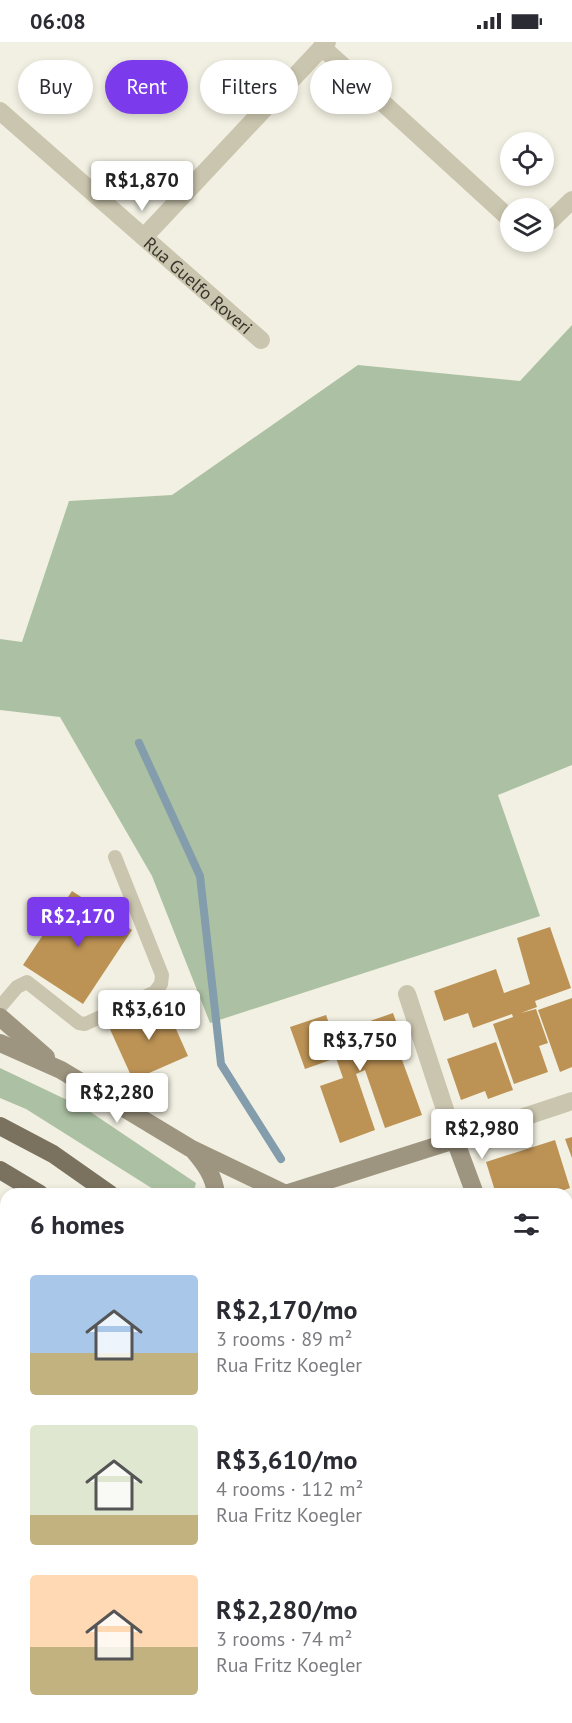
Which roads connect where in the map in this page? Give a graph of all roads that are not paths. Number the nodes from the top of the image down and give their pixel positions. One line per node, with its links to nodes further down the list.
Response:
1 (324, 45): 4 (street); 6 (street)
2 (0, 111): 6 (street, Rua Guelfo Roveri)
3 (572, 200): 5 (street)
4 (500, 210)
5 (554, 217)
6 (144, 237): 7 (street, Rua Guelfo Roveri)
7 (261, 340)
8 (115, 857): 10 (lane)
9 (407, 994): 16 (street)
10 (0, 1007)
11 (0, 1017): 13 (street)
12 (0, 1043): 13 (street)
13 (61, 1070): 17 (street)
14 (572, 1101): 16 (street)
15 (0, 1126): 20 (main road)
16 (455, 1140): 23 (street); 24 (street)
17 (190, 1148): 21 (street); 22 (street)
18 (0, 1170): 19 (main road)
19 (30, 1188)
20 (101, 1188)
21 (215, 1188)
22 (273, 1188)
23 (304, 1188)
24 (473, 1188)

